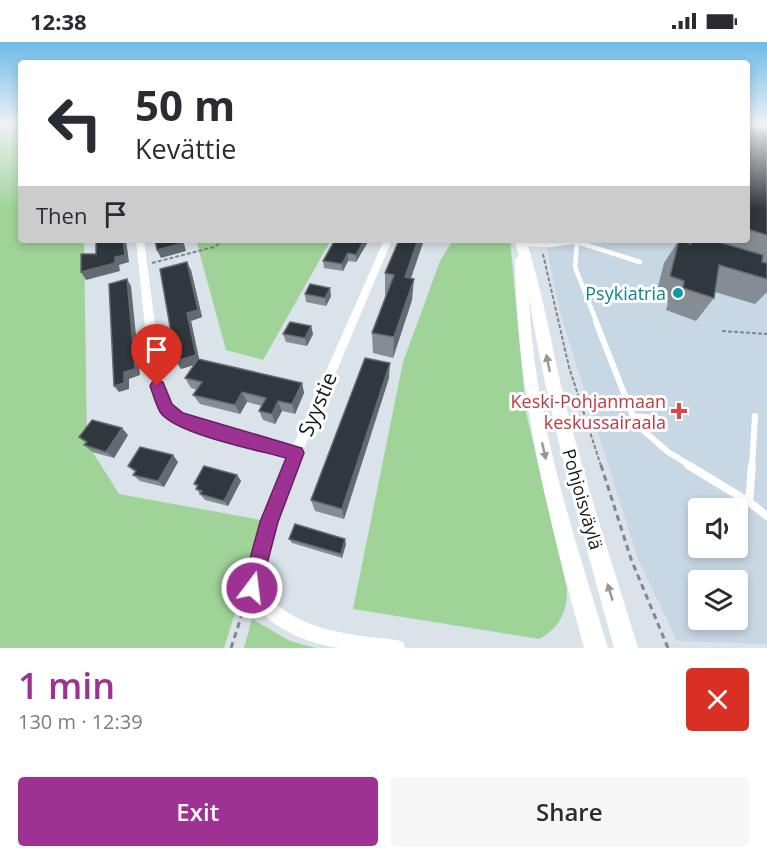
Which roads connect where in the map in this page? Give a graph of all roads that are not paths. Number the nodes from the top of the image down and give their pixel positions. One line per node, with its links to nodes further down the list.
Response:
1 (140, 243): 13 (street)
2 (387, 243): 13 (street, Syystie)
3 (521, 243): 17 (main road, Pohjoisväylä, one-way to 17)
4 (521, 243): 18 (main road, Pohjoisväylä, one-way to 4)
5 (526, 243): 6 (lane)
6 (564, 243)
7 (578, 243): 10 (lane)
8 (584, 243): 9 (lane)
9 (640, 262)
10 (633, 416): 12 (lane); 14 (lane)
11 (755, 416): 14 (lane)
12 (656, 418)
13 (296, 453): 16 (street, Syystie)
14 (749, 502): 15 (lane)
15 (767, 516)
16 (397, 648)
17 (596, 648)
18 (626, 648)

